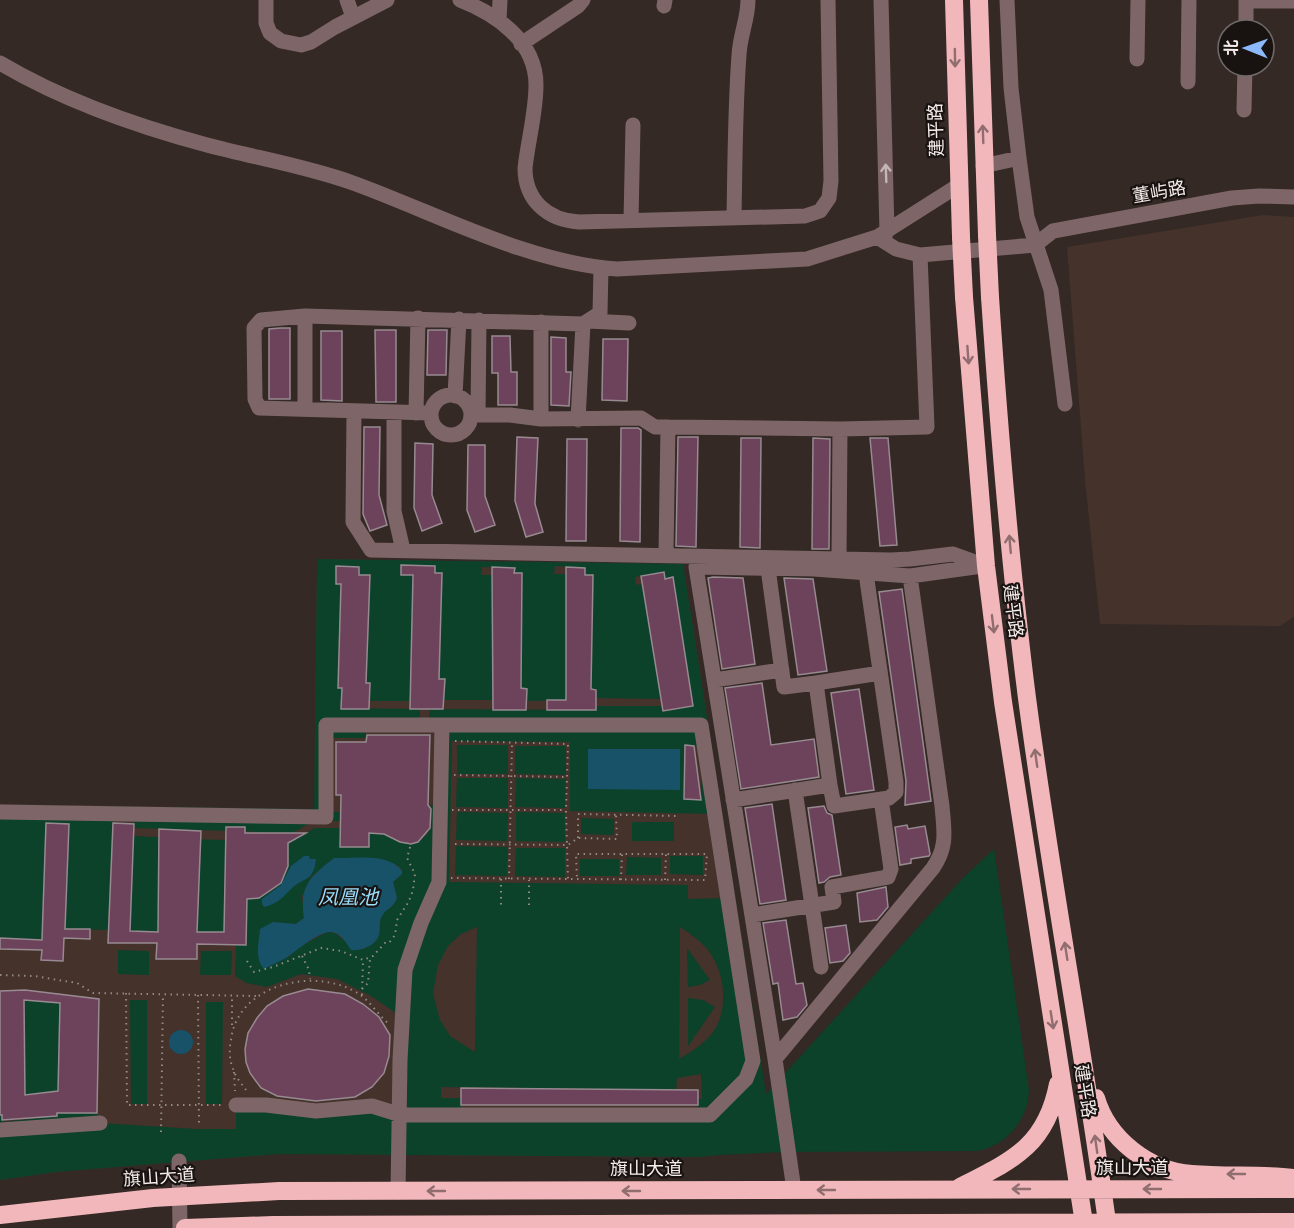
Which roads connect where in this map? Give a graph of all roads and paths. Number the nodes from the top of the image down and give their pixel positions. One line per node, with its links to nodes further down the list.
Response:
1 (266, 0): 17 (street)
2 (347, 0): 17 (street)
3 (387, 0): 17 (street)
4 (460, 0): 19 (street)
5 (500, 0): 19 (street)
6 (583, 0): 20 (street)
7 (748, 0): 31 (street)
8 (828, 0): 31 (street)
9 (882, 0): 33 (street, one-way to 9)
10 (954, 0): 29 (highway, 建平路, one-way to 29)
11 (979, 0): 28 (highway, 建平路, one-way to 11)
12 (1007, 0): 27 (street)
13 (1138, 0): 21 (street)
14 (1189, 0): 24 (street)
15 (1246, 0): 16 (street); 18 (street)
16 (1294, 1)
17 (353, 17)
18 (1246, 18)
19 (499, 21): 20 (street)
20 (522, 44): 32 (street)
21 (1137, 59)
22 (0, 63): 36 (street)
23 (1245, 78): 25 (street)
24 (1188, 82)
25 (1244, 110)
26 (633, 125): 32 (street)
27 (1019, 158): 28 (street); 34 (street)
28 (984, 166): 118 (highway, 建平路, one-way to 28, bridge)
29 (959, 185): 33 (street); 59 (highway, 建平路, one-way to 59, bridge)
30 (1294, 197): 34 (street, 董屿路)
31 (734, 218): 32 (street)
32 (631, 220)
33 (882, 234): 35 (street); 36 (street)
34 (1035, 245): 35 (street); 45 (street)
35 (920, 255): 55 (street)
36 (601, 268): 42 (street)
37 (305, 316): 38 (street); 46 (street); 46 (street)
38 (418, 318): 39 (street); 49 (street)
39 (459, 319): 40 (street); 44 (street)
40 (479, 320): 41 (street); 51 (street)
41 (541, 322): 42 (street); 52 (street)
42 (586, 323): 43 (street); 53 (street)
43 (629, 323)
44 (455, 396): 50 (street); 51 (street)
45 (1065, 404)
46 (305, 409): 47 (street)
47 (354, 412): 48 (street); 56 (street)
48 (394, 412): 49 (street); 56 (street)
49 (416, 413): 50 (street)
50 (431, 413): 51 (street)
51 (475, 415): 52 (street)
52 (541, 419): 53 (street)
53 (578, 420): 54 (street)
54 (668, 427): 55 (street); 57 (street)
55 (840, 429): 58 (street)
56 (403, 550): 57 (street)
57 (666, 554): 58 (street)
58 (839, 559): 59 (street)
59 (986, 566): 62 (street); 120 (highway, 建平路, one-way to 120)
60 (768, 568): 61 (street); 63 (street); 65 (street)
61 (866, 573): 62 (street); 64 (street)
62 (910, 576): 119 (street)
63 (782, 670): 65 (street); 66 (street)
64 (880, 673): 66 (street); 75 (street)
65 (714, 680): 76 (street)
66 (816, 683): 73 (street)
67 (442, 725): 68 (street); 80 (street); 126 (street)
68 (442, 741): 69 (path); 70 (street)
69 (512, 743): 71 (path); 72 (path)
70 (441, 774): 71 (path); 77 (street)
71 (511, 776): 72 (path); 78 (path)
72 (568, 777): 79 (path)
73 (830, 785): 74 (street); 75 (street)
74 (795, 790): 76 (street); 99 (street)
75 (881, 799): 99 (street)
76 (733, 800): 101 (street)
77 (441, 810): 78 (path); 85 (street)
78 (510, 810): 79 (path); 86 (path)
79 (566, 810): 87 (path)
80 (0, 812)
81 (616, 815): 82 (path); 83 (path); 83 (path)
82 (678, 816)
83 (578, 838): 87 (path)
84 (411, 844): 103 (path)
85 (440, 844): 86 (path); 90 (street)
86 (510, 845): 87 (path); 92 (path)
87 (568, 845): 94 (path)
88 (622, 854): 89 (path); 95 (path); 96 (path)
89 (666, 854): 97 (path); 97 (path)
90 (439, 878): 91 (path); 117 (street)
91 (501, 879): 92 (path); 100 (path)
92 (509, 879): 93 (path)
93 (529, 880): 94 (path); 98 (path)
94 (568, 880): 95 (path)
95 (577, 880): 96 (path)
96 (621, 880): 97 (path)
97 (665, 880)
98 (529, 905)
99 (812, 906): 101 (street); 106 (street)
100 (501, 907)
101 (752, 915): 119 (street)
102 (302, 957): 104 (path); 105 (path); 108 (path)
103 (370, 957): 104 (path); 109 (path)
104 (363, 960): 109 (path)
105 (247, 961)
106 (821, 967)
107 (0, 975): 110 (path)
108 (310, 980): 113 (path); 115 (path)
109 (362, 989): 113 (path)
110 (126, 993): 111 (path); 122 (path)
111 (163, 994): 112 (path); 122 (path)
112 (198, 995): 114 (path); 123 (path)
113 (362, 995): 117 (path)
114 (232, 996): 115 (path); 116 (path)
115 (256, 996): 116 (path)
116 (232, 1028): 121 (path)
117 (402, 1032): 126 (street)
118 (1083, 1054): 132 (highway, one-way to 118); 134 (highway, 建平路, one-way to 118)
119 (775, 1059): 136 (street)
120 (1060, 1071): 133 (highway); 137 (highway, 建平路)
121 (234, 1072): 124 (path); 125 (path)
122 (162, 1105): 123 (path); 130 (path)
123 (199, 1105): 125 (path); 128 (path)
124 (266, 1105): 125 (street); 126 (street)
125 (236, 1106)
126 (401, 1115): 138 (street)
127 (100, 1123): 129 (street)
128 (199, 1126)
129 (0, 1131)
130 (161, 1132)
131 (179, 1161): 139 (street)
132 (1294, 1178)
133 (957, 1189): 136 (highway, 旗山大道, one-way to 136); 137 (highway, 旗山大道, one-way to 133)
134 (1103, 1189): 135 (highway, 旗山大道, one-way to 134); 137 (highway, 旗山大道); 141 (highway, 建平路)
135 (1294, 1189)
136 (794, 1190): 138 (highway, 旗山大道, one-way to 138)
137 (1079, 1190): 144 (highway, 建平路)
138 (398, 1192): 139 (highway, 旗山大道)
139 (180, 1196): 140 (highway, 旗山大道); 148 (street)
140 (0, 1215)
141 (1107, 1222): 142 (highway); 144 (highway)
142 (1243, 1222): 143 (highway); 151 (highway)
143 (1294, 1222)
144 (1084, 1223): 145 (highway)
145 (836, 1224): 147 (highway); 150 (highway)
146 (383, 1226): 147 (highway); 149 (highway)
147 (407, 1226)
148 (180, 1228)
149 (184, 1228)
150 (870, 1228)
151 (1226, 1228)

